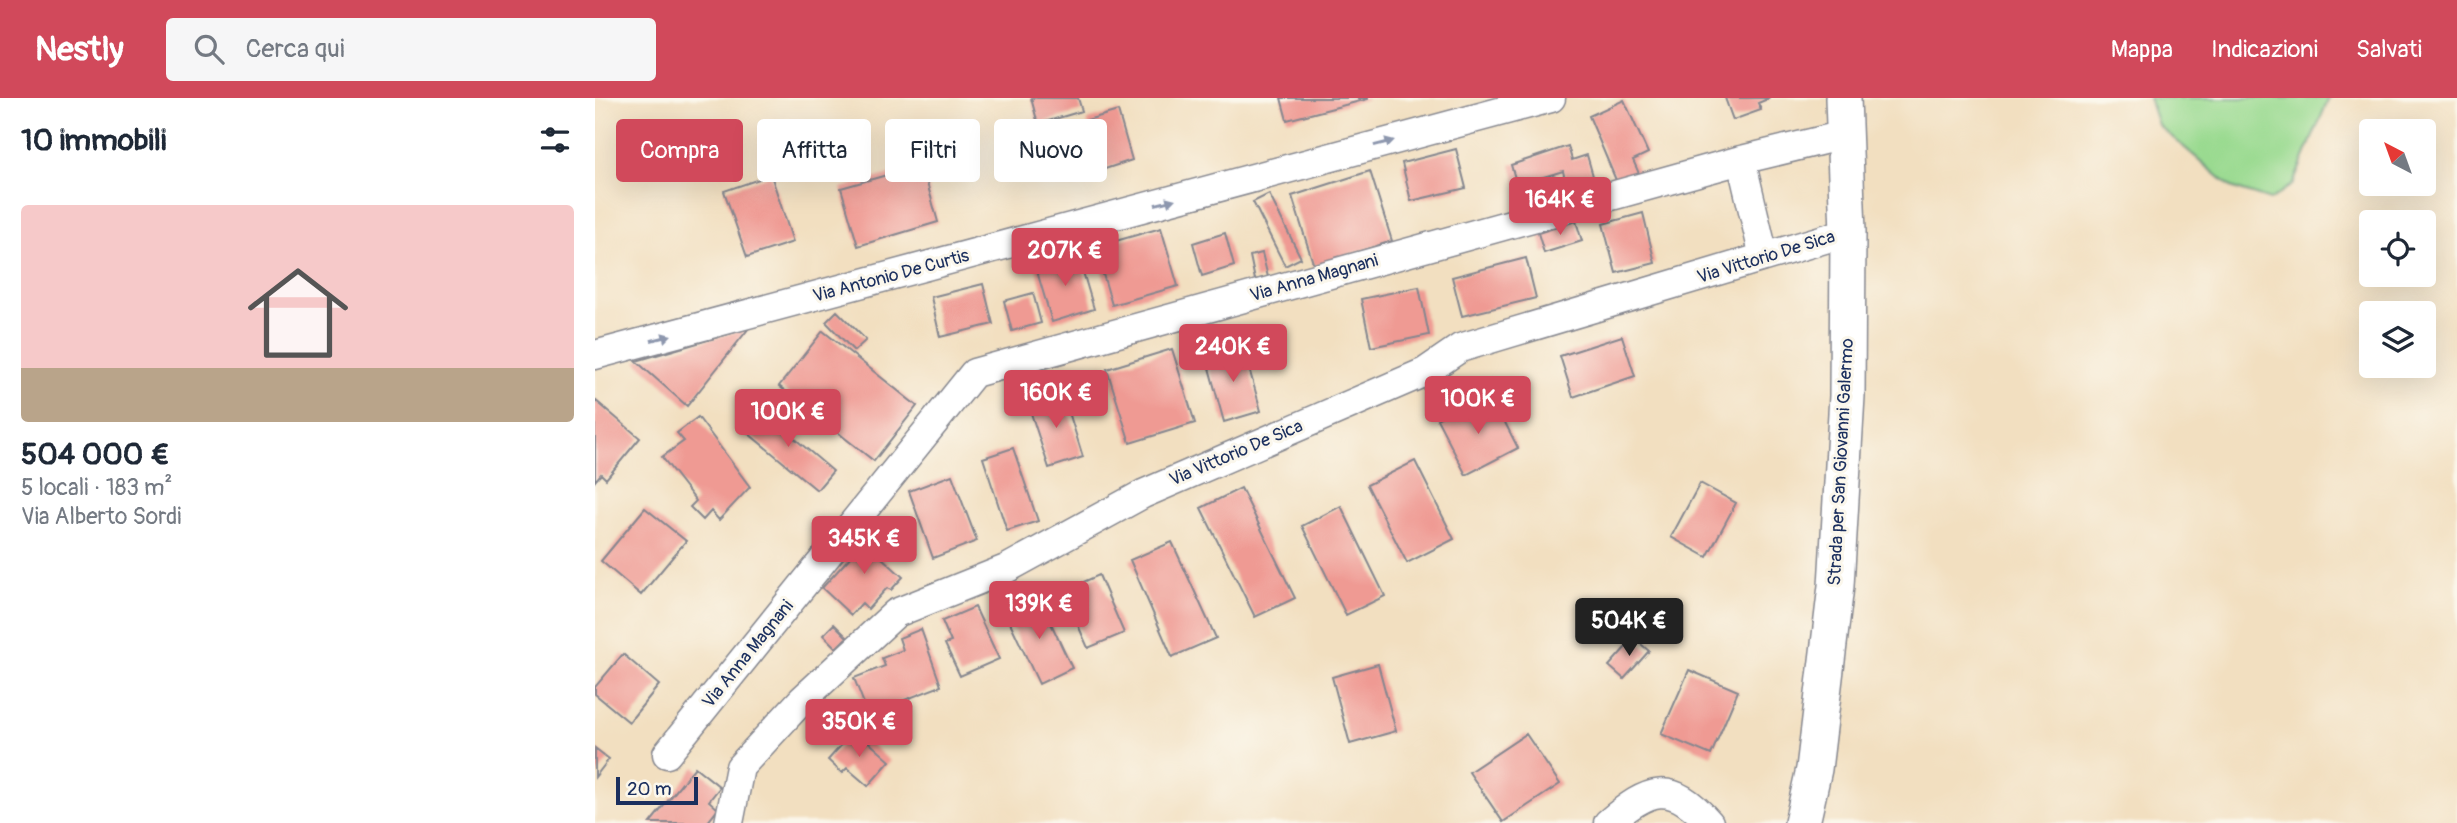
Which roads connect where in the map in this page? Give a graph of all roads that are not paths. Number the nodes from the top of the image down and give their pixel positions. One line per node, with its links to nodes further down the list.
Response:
1 (1551, 98): 7 (street, Via Antonio De Curtis, one-way to 1)
2 (1843, 98): 3 (main road, Strada per San Giovanni Galermo)
3 (1844, 135): 4 (street, Via Anna Magnani); 5 (main road, Strada per San Giovanni Galermo)
4 (1741, 160): 6 (street); 8 (street, Via Anna Magnani)
5 (1848, 232): 6 (street, Via Vittorio De Sica); 12 (main road, Strada per San Giovanni Galermo)
6 (1764, 257): 9 (street, Via Vittorio De Sica)
7 (595, 355)
8 (667, 754)
9 (729, 823)
10 (1608, 823): 11 (street)
11 (1709, 823)
12 (1803, 823)

